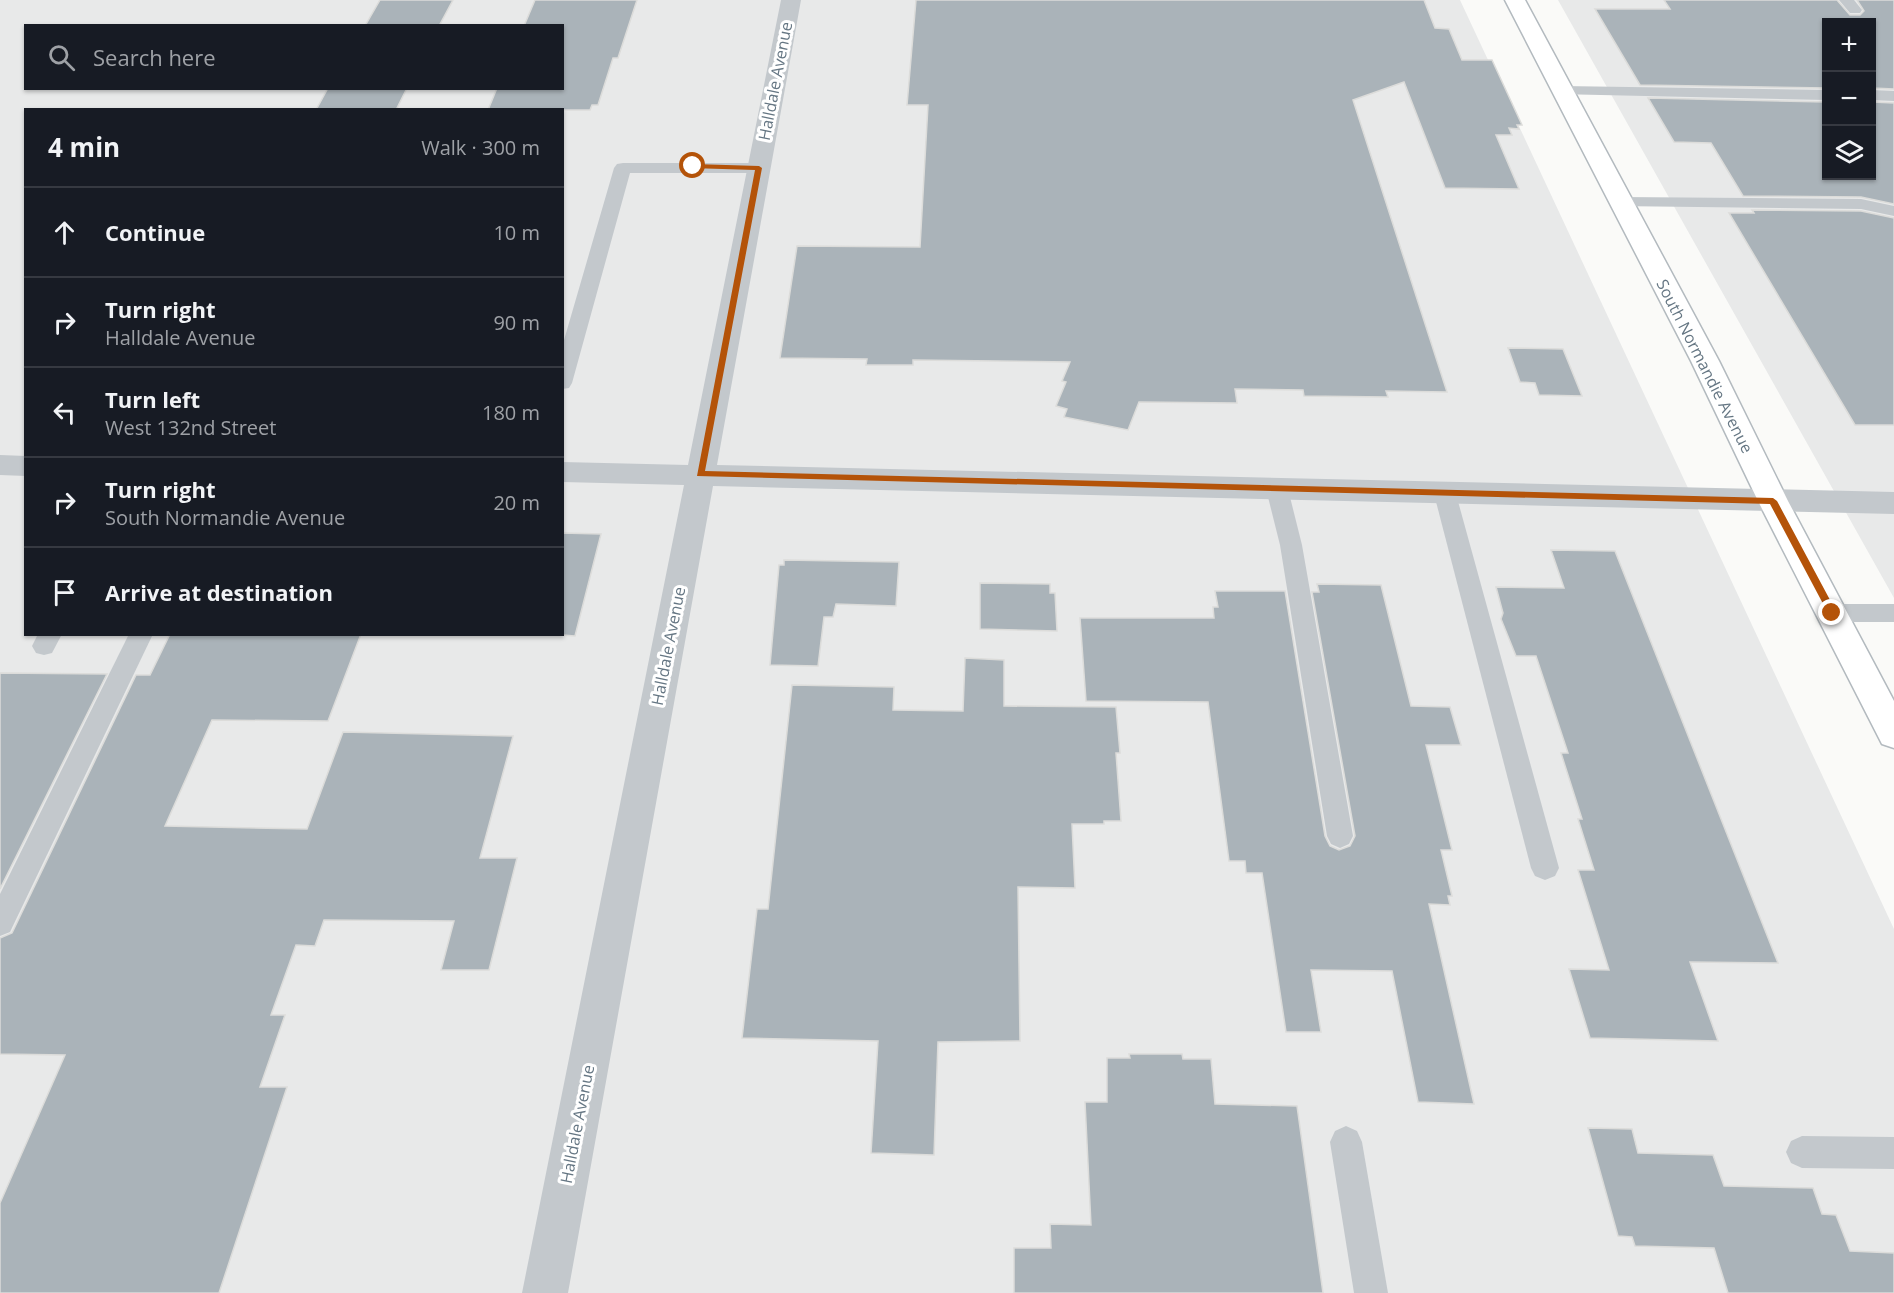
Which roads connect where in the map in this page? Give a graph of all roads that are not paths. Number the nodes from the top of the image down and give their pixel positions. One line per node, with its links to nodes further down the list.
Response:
1 (791, 0): 7 (street, Halldale Avenue)
2 (1515, 0): 3 (main road, South Normandie Avenue)
3 (1562, 92): 4 (lane); 8 (main road, South Normandie Avenue)
4 (1822, 95)
5 (1876, 96): 6 (lane)
6 (1894, 96)
7 (759, 168): 10 (lane); 14 (street, Halldale Avenue)
8 (1621, 202): 9 (lane); 17 (main road, South Normandie Avenue)
9 (1894, 211)
10 (564, 376)
11 (0, 465): 12 (street)
12 (24, 466)
13 (564, 472): 14 (street)
14 (700, 474): 15 (street); 29 (street, Halldale Avenue)
15 (1277, 489): 16 (street); 23 (lane)
16 (1445, 494): 17 (street); 24 (lane)
17 (1773, 501): 18 (street); 19 (main road, South Normandie Avenue)
18 (1894, 503)
19 (1832, 613): 20 (lane); 22 (main road, South Normandie Avenue)
20 (1894, 613)
21 (140, 636): 25 (lane)
22 (1894, 734)
23 (1340, 836)
24 (1545, 868)
25 (0, 923)
26 (1346, 1142): 30 (lane)
27 (1802, 1152): 28 (lane)
28 (1894, 1154)
29 (545, 1293)
30 (1371, 1293)

